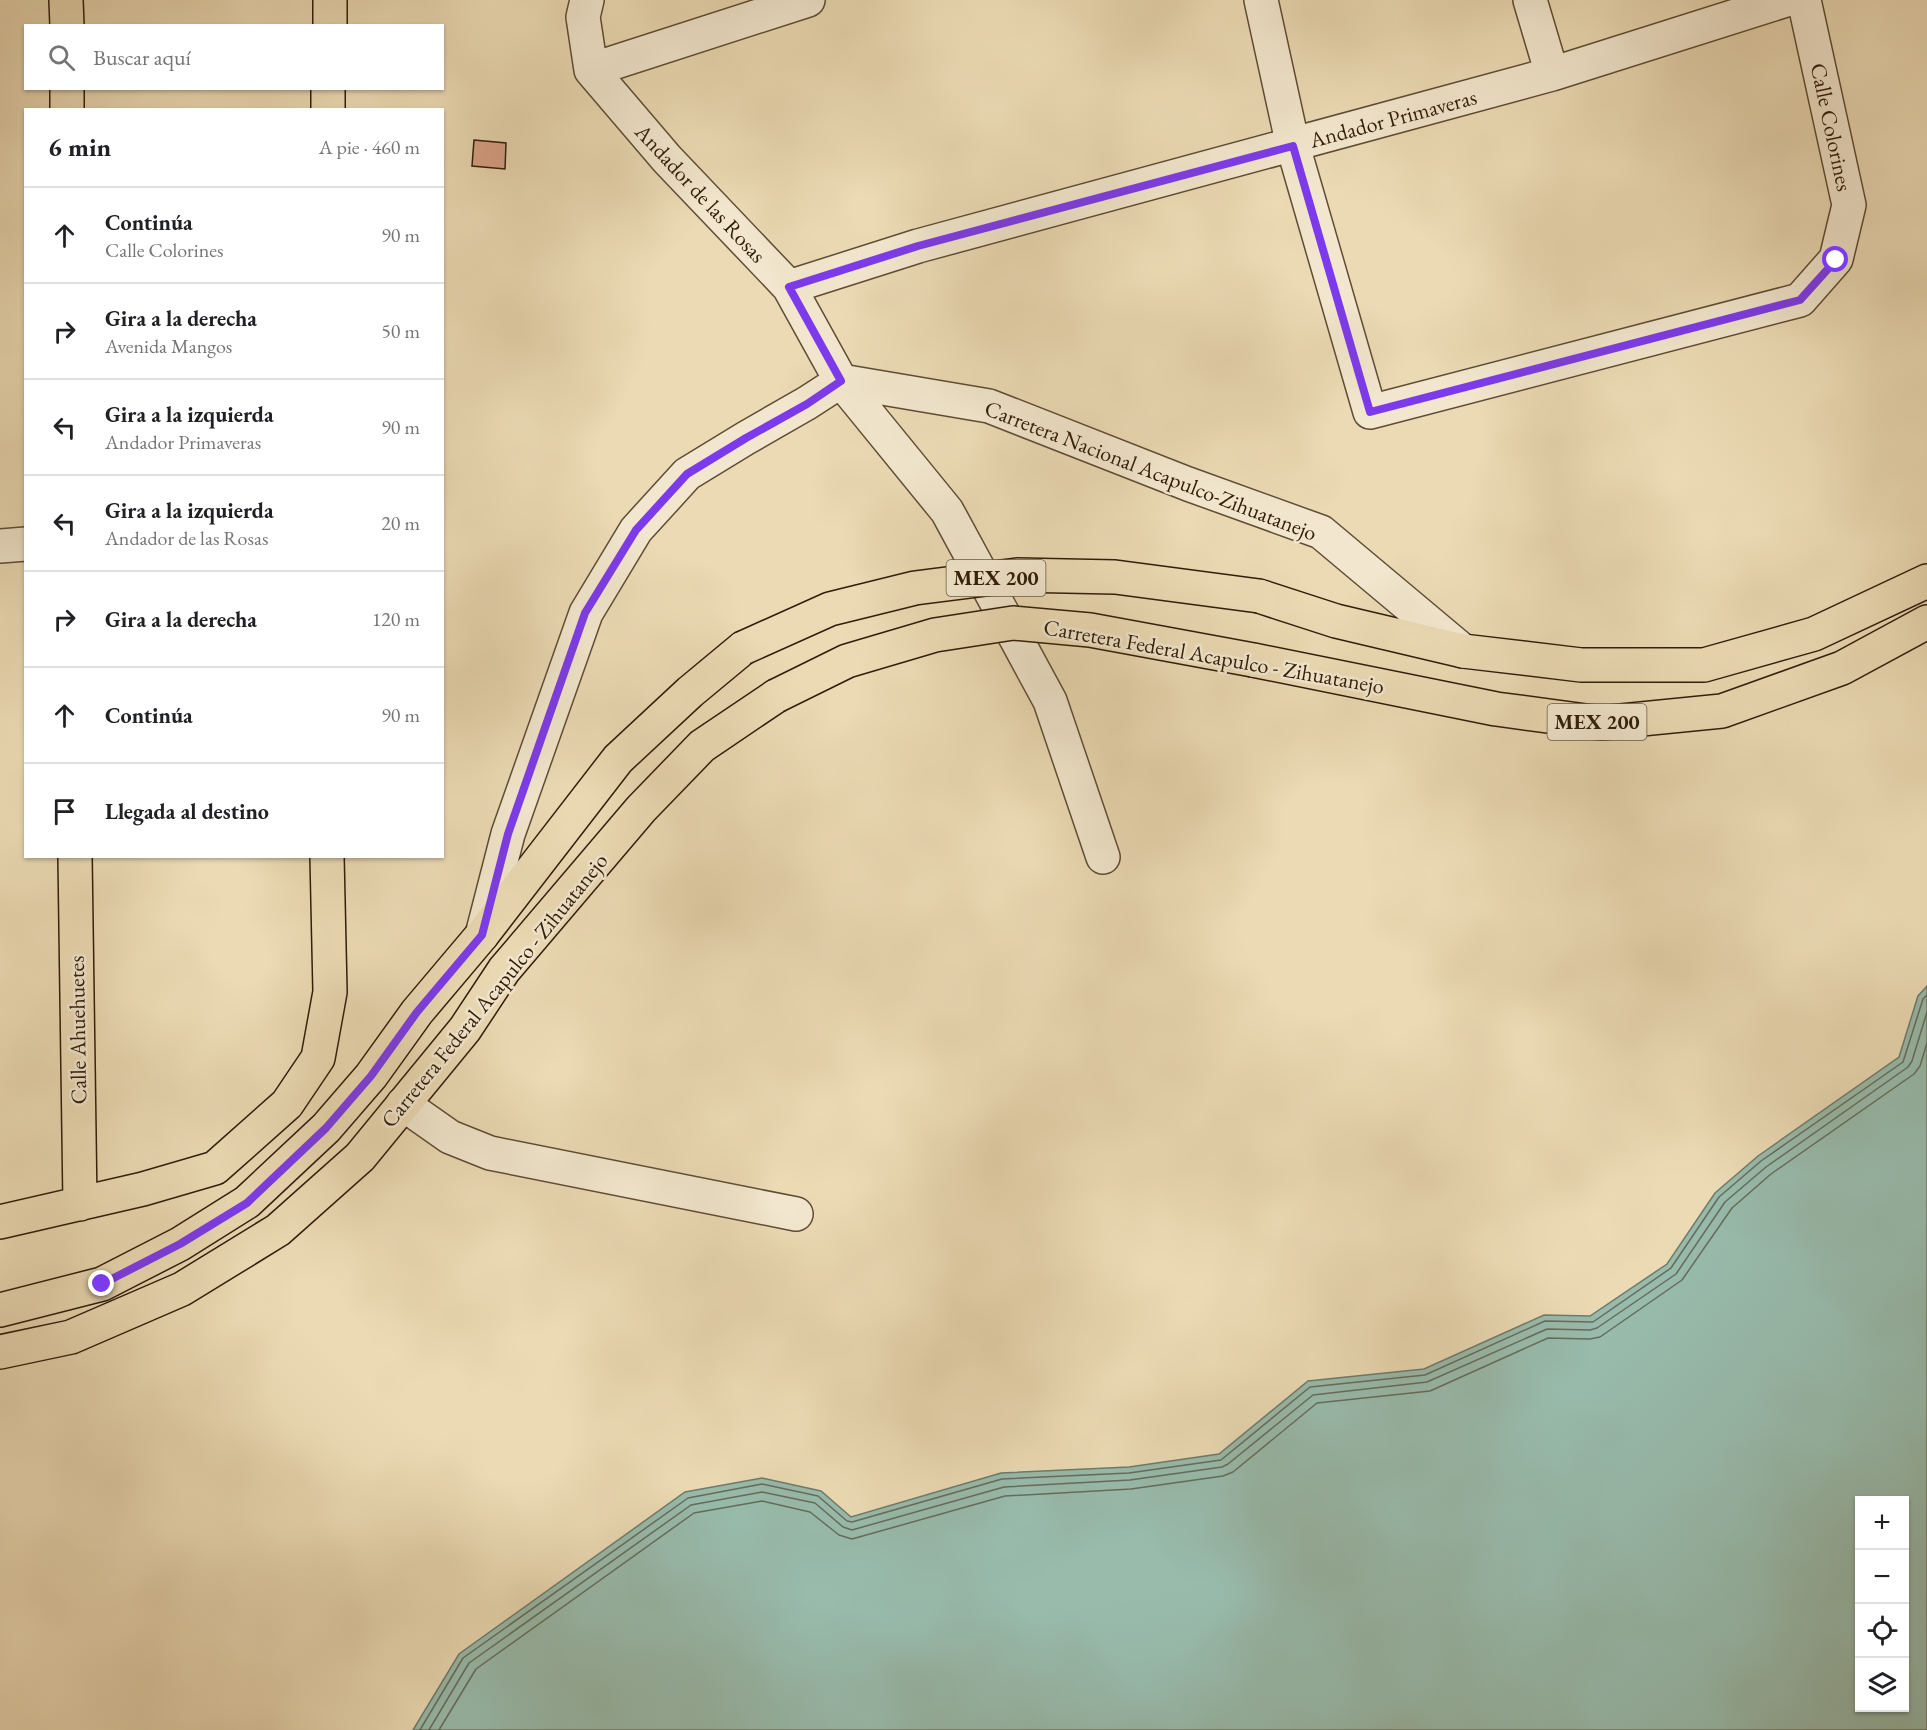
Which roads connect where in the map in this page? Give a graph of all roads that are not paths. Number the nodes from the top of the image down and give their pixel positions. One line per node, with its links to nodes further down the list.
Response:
1 (66, 0): 9 (main road)
2 (330, 0): 10 (main road)
3 (587, 0): 11 (street)
4 (808, 0): 11 (street)
5 (1261, 0): 17 (street)
6 (1530, 0): 12 (street)
7 (1786, 0): 12 (street, Andador Primaveras)
8 (1804, 0): 17 (street, Calle Colorines)
9 (67, 24)
10 (330, 24)
11 (591, 70): 18 (street, Andador de las Rosas)
12 (1552, 74): 17 (street, Andador Primaveras)
13 (67, 90): 15 (main road)
14 (328, 90): 16 (main road)
15 (67, 108)
16 (328, 108)
17 (1293, 146): 18 (street, Andador Primaveras)
18 (789, 287): 19 (street, Andador de las Rosas)
19 (841, 381): 24 (street, Carretera Nacional Acapulco-Zihuatanejo); 25 (street, Andador de las Rosas); 28 (street)
20 (24, 544): 21 (street)
21 (0, 546)
22 (1927, 581): 24 (main road, Carretera Federal Acapulco - Zihuatanejo / MEX 200)
23 (1927, 622): 29 (main road, Carretera Federal Acapulco - Zihuatanejo / MEX 200, bridge)
24 (1463, 651): 28 (main road, Carretera Federal Acapulco - Zihuatanejo / MEX 200, bridge)
25 (1103, 857)
26 (75, 858): 30 (main road, Calle Ahuehuetes)
27 (327, 858): 30 (main road)
28 (482, 935): 33 (main road, Carretera Federal Acapulco - Zihuatanejo / MEX 200)
29 (403, 1104): 31 (street); 34 (main road, Carretera Federal Acapulco - Zihuatanejo / MEX 200)
30 (80, 1204): 32 (main road)
31 (796, 1214)
32 (0, 1222)
33 (0, 1310)
34 (0, 1352)

